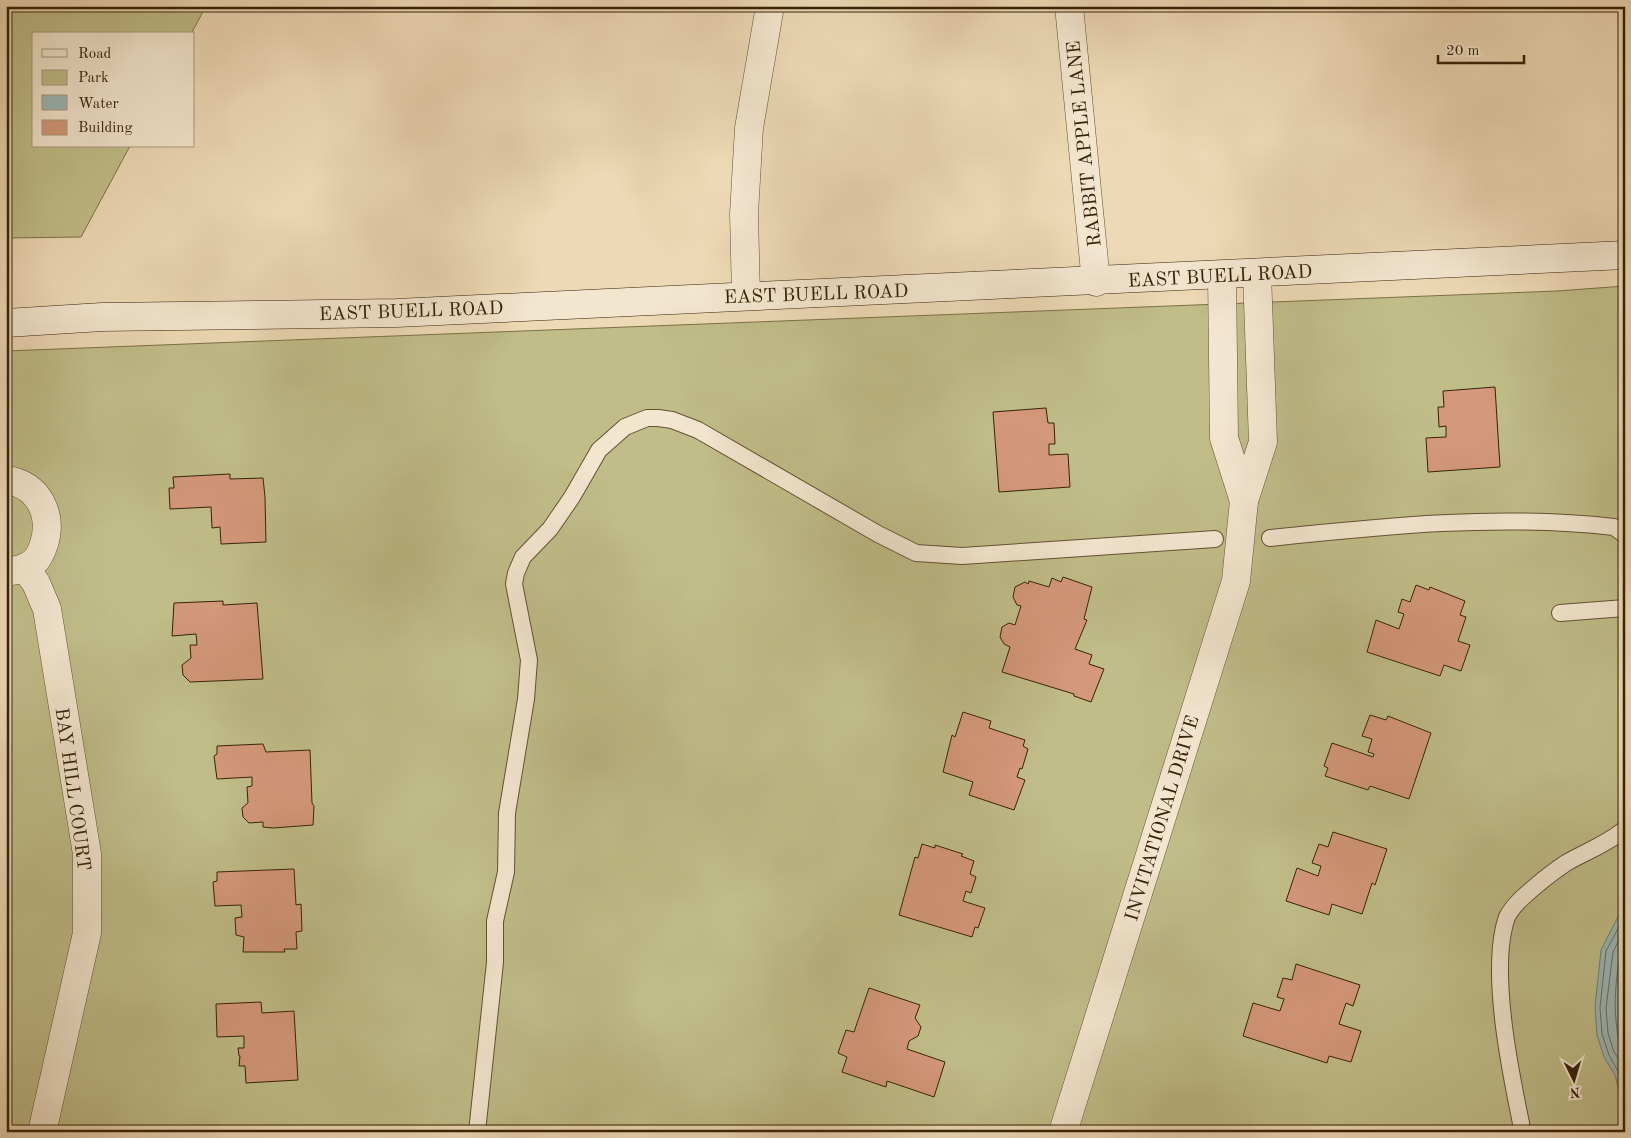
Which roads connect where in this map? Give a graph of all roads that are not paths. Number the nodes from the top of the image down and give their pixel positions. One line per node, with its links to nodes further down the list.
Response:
1 (770, 6): 7 (street)
2 (1069, 6): 6 (street, RABBIT APPLE LANE)
3 (1625, 255): 4 (street, EAST BUELL ROAD)
4 (1257, 273): 5 (street, EAST BUELL ROAD); 10 (street, INVITATIONAL DRIVE)
5 (1222, 275): 6 (street, EAST BUELL ROAD); 10 (street, INVITATIONAL DRIVE)
6 (1096, 282): 7 (street, EAST BUELL ROAD)
7 (746, 296): 8 (street, EAST BUELL ROAD)
8 (6, 323)
9 (6, 480): 14 (street, BAY HILL COURT)
10 (1244, 501): 20 (street, INVITATIONAL DRIVE)
11 (1625, 534): 12 (lane)
12 (1270, 538)
13 (1215, 539): 19 (lane)
14 (16, 570): 18 (street, BAY HILL COURT)
15 (1625, 608): 16 (lane)
16 (1560, 613)
17 (1625, 829): 21 (lane)
18 (42, 1132)
19 (477, 1132)
20 (1063, 1132)
21 (1520, 1132)

